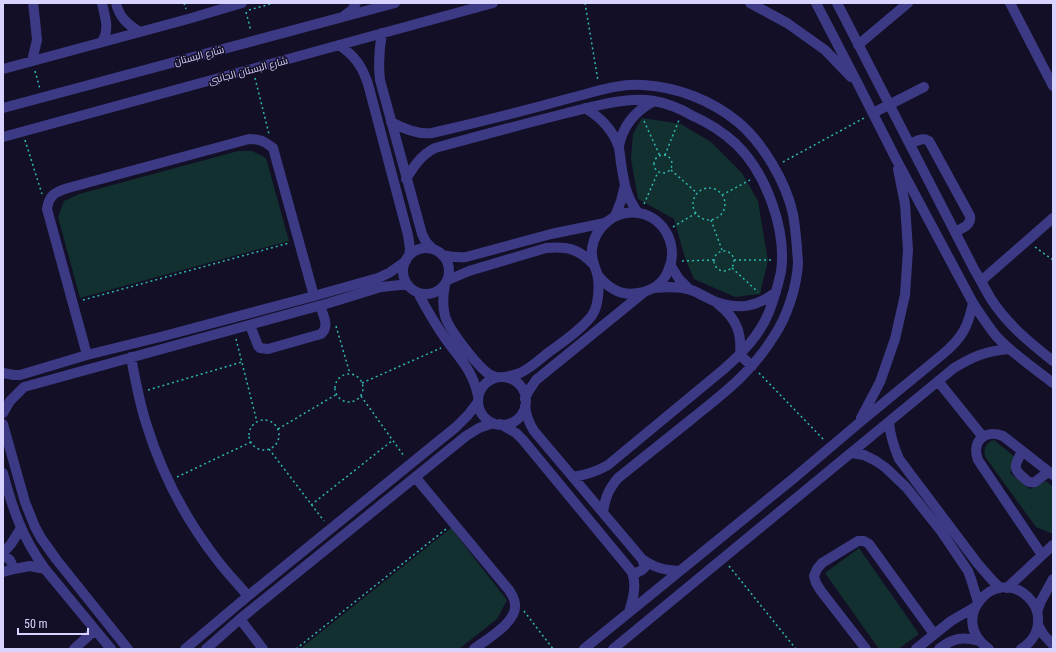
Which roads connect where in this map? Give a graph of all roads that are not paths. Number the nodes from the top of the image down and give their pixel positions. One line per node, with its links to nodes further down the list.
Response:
1 (33, 3): 19 (street)
2 (102, 3): 16 (street)
3 (116, 3): 14 (street)
4 (356, 3): 13 (street)
5 (394, 3): 13 (street, شارع البستان)
6 (493, 3): 15 (street, شارع البستان الجانبى)
7 (750, 3): 23 (street)
8 (816, 3): 23 (street)
9 (837, 3): 18 (street)
10 (908, 3): 18 (street)
11 (1010, 3): 24 (street)
12 (240, 5): 14 (street)
13 (344, 17): 30 (street, شارع البستان)
14 (140, 32): 16 (street)
15 (382, 33): 17 (street, شارع البستان الجانبى); 20 (street)
16 (102, 42): 19 (street)
17 (339, 45): 22 (street); 37 (street, شارع البستان الجانبى)
18 (858, 45): 28 (street)
19 (32, 61): 21 (street)
20 (378, 64): 22 (street); 35 (street)
21 (6, 67)
22 (364, 72): 50 (street)
23 (858, 84): 33 (street)
24 (1053, 86)
25 (924, 87): 28 (street)
26 (693, 95): 29 (street); 32 (street); 78 (street)
27 (654, 101): 31 (street); 32 (street); 39 (street)
28 (889, 104): 33 (street); 38 (street)
29 (545, 105): 34 (street); 36 (street)
30 (3, 108)
31 (585, 108): 34 (street); 39 (street)
32 (684, 111): 63 (street)
33 (873, 113): 41 (street)
34 (548, 118): 40 (street)
35 (391, 122): 36 (street); 42 (street)
36 (432, 133): 40 (street)
37 (3, 137)
38 (910, 144): 49 (street); 49 (street)
39 (619, 146): 43 (street)
40 (435, 148): 42 (street)
41 (896, 159): 67 (street); 90 (street)
42 (406, 179): 48 (street)
43 (625, 185): 44 (street); 45 (street)
44 (639, 213): 45 (street); 54 (street)
45 (615, 216): 47 (street)
46 (1053, 218): 57 (street)
47 (605, 223): 52 (street); 55 (street)
48 (421, 232): 50 (street); 51 (street)
49 (955, 232): 57 (street)
50 (408, 235): 53 (street)
51 (433, 249): 52 (street); 53 (street)
52 (442, 255): 58 (street)
53 (407, 259): 56 (street); 59 (street)
54 (672, 263): 61 (street); 62 (street)
55 (595, 269): 58 (street); 61 (street); 82 (street)
56 (382, 276): 60 (street); 65 (street)
57 (981, 281): 77 (street)
58 (446, 282): 64 (street); 82 (street)
59 (408, 285): 60 (street); 64 (street)
60 (385, 286): 68 (street)
61 (649, 290): 62 (street); 87 (street)
62 (690, 290): 66 (street)
63 (776, 292): 66 (street); 75 (street)
64 (418, 293): 86 (street)
65 (314, 296): 70 (street); 74 (street)
66 (715, 301): 75 (street)
67 (973, 303): 72 (street); 73 (street)
68 (320, 306): 69 (street); 69 (street)
69 (250, 325): 71 (street)
70 (164, 336): 71 (street); 74 (street)
71 (166, 347): 76 (street)
72 (1010, 349): 79 (street); 84 (street)
73 (943, 354): 79 (street); 90 (street)
74 (87, 355): 81 (street)
75 (740, 355): 78 (street); 96 (street)
76 (131, 357): 85 (street); 123 (street)
77 (1053, 361)
78 (752, 366): 102 (street)
79 (954, 368): 83 (street)
80 (3, 373): 81 (street)
81 (20, 375): 85 (street)
82 (501, 377): 86 (street); 87 (street)
83 (938, 381): 89 (street); 93 (street)
84 (1053, 383)
85 (24, 387): 88 (street)
86 (478, 399): 92 (street); 114 (street)
87 (525, 402): 92 (street); 100 (street)
88 (3, 413)
89 (889, 422): 95 (street); 97 (street)
90 (859, 423): 103 (street)
91 (3, 424): 120 (street)
92 (496, 424): 101 (street); 117 (street)
93 (983, 437): 94 (street); 110 (street)
94 (1022, 451): 99 (street); 99 (street)
95 (851, 453): 104 (street); 105 (street)
96 (608, 465): 100 (street); 102 (street)
97 (908, 470): 104 (street); 121 (street)
98 (3, 474): 107 (street)
99 (1051, 474)
100 (573, 477): 106 (street)
101 (416, 478): 119 (street); 139 (street)
102 (618, 478): 106 (street)
103 (794, 478): 105 (street); 115 (street)
104 (897, 478): 124 (street)
105 (804, 491): 141 (street)
106 (602, 513): 111 (street)
107 (21, 528): 109 (street); 112 (street)
108 (1053, 544): 110 (street)
109 (3, 554): 113 (street)
110 (1042, 555): 121 (street)
111 (642, 559): 115 (street); 117 (street)
112 (45, 568): 113 (street); 122 (street)
113 (14, 569): 116 (street)
114 (279, 570): 119 (street); 123 (street)
115 (679, 571): 125 (street)
116 (3, 572)
117 (632, 572): 125 (street)
118 (1053, 579): 126 (street)
119 (287, 581): 127 (street)
120 (74, 582): 122 (street); 135 (street)
121 (1004, 588): 124 (street); 126 (street)
122 (64, 591): 129 (street)
123 (248, 596): 136 (street)
124 (976, 605): 130 (street); 132 (street)
125 (629, 612): 140 (street)
126 (1037, 612): 128 (street)
127 (240, 619): 137 (street); 138 (street)
128 (1038, 625): 131 (street); 145 (street)
129 (95, 630): 133 (street); 134 (street)
130 (934, 634): 142 (street); 143 (street)
131 (1053, 645)
132 (984, 646): 144 (street)
133 (74, 649)
134 (111, 649)
135 (128, 649)
136 (185, 649)
137 (206, 649)
138 (263, 649)
139 (474, 649)
140 (585, 649)
141 (613, 649)
142 (866, 649)
143 (916, 649)
144 (939, 649)
145 (1021, 649)

